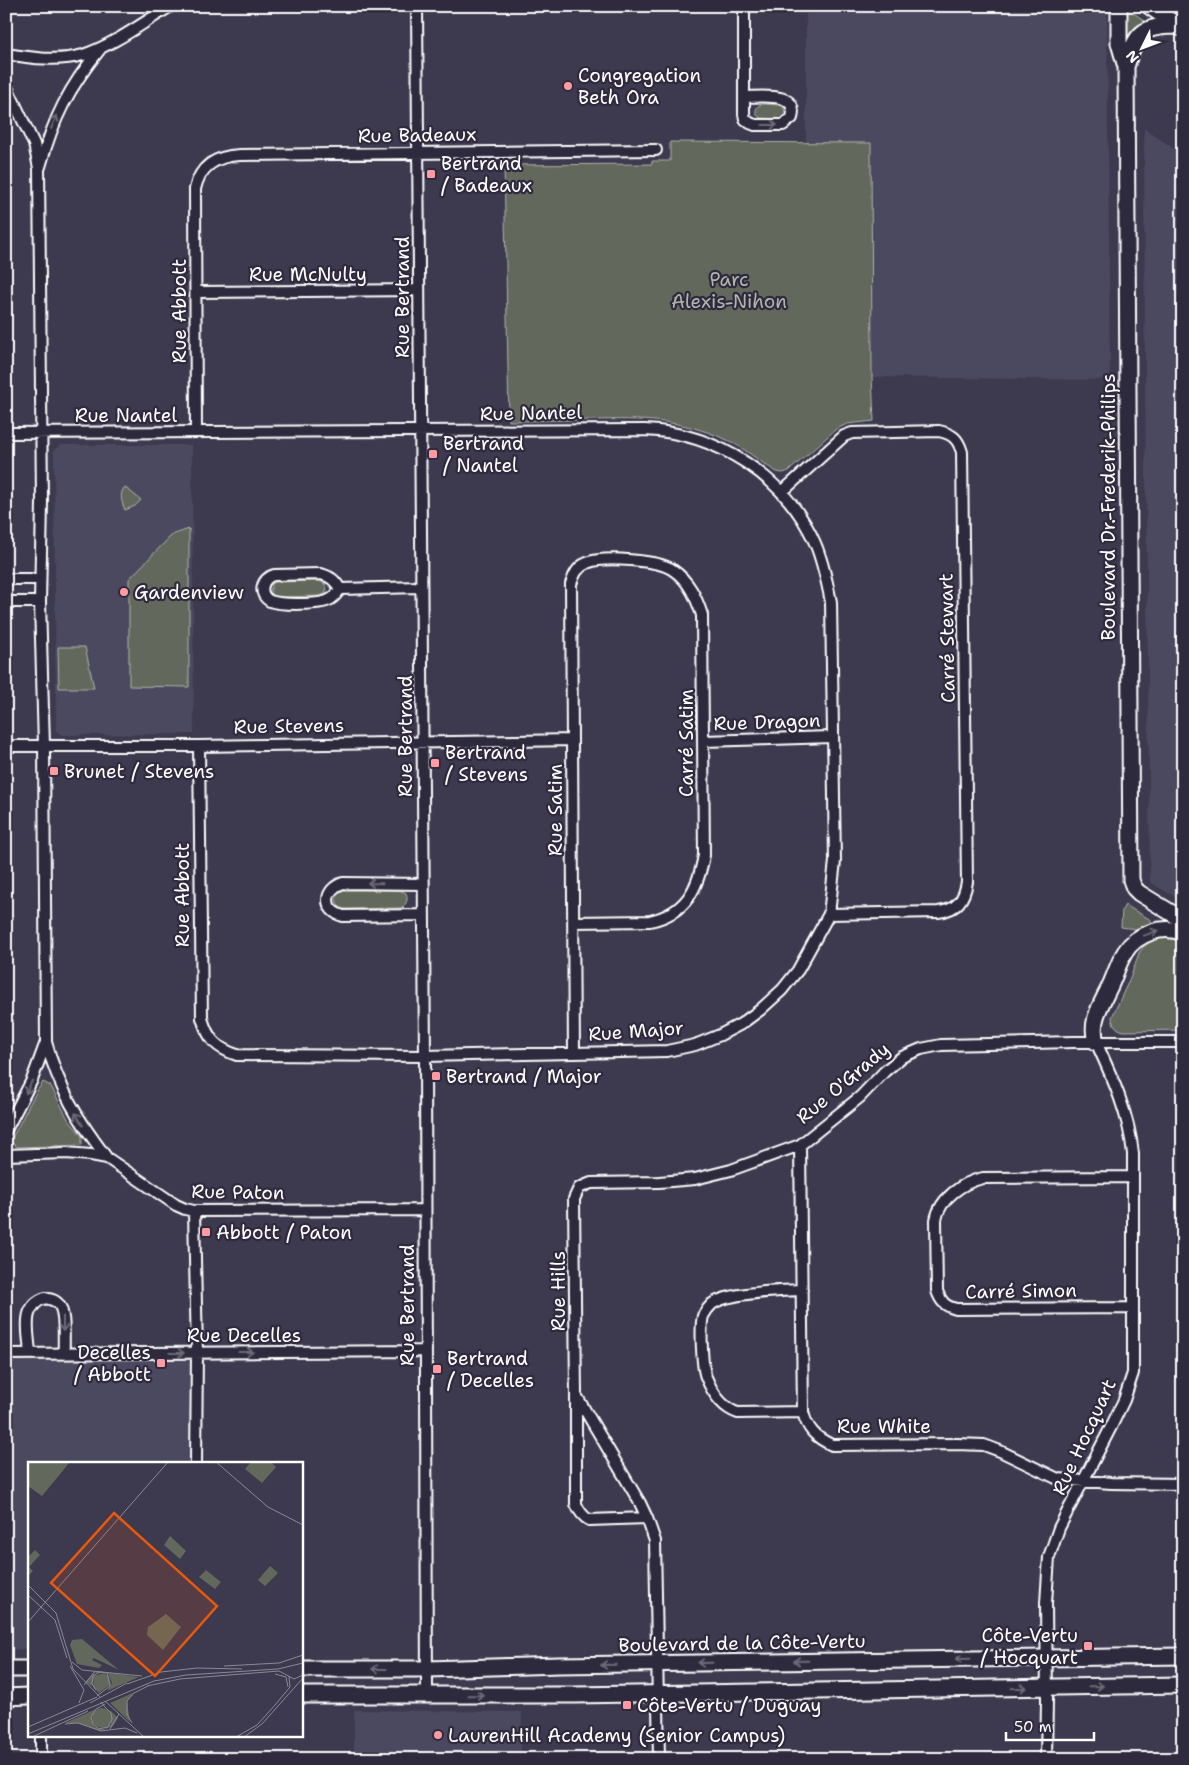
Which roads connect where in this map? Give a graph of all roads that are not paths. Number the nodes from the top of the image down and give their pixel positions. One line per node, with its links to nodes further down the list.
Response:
1 (170, 6): 7 (street)
2 (417, 6): 13 (street, Rue Bertrand)
3 (744, 6): 11 (street)
4 (1118, 6): 9 (main road)
5 (1149, 6): 6 (main road)
6 (1181, 28): 9 (main road)
7 (102, 47): 8 (street); 14 (street, one-way to 7)
8 (6, 54)
9 (1126, 66): 40 (main road, Boulevard Dr.-Frederik-Philips)
10 (6, 85): 14 (street)
11 (744, 97): 11 (street, one-way to 11)
12 (656, 150): 13 (street, Rue Badeaux)
13 (418, 152): 15 (street, Rue Badeaux); 16 (street, Rue Bertrand)
14 (40, 168): 18 (street)
15 (195, 189): 17 (street, Rue Abbott)
16 (419, 290): 17 (street, Rue McNulty); 20 (street, Rue Bertrand)
17 (196, 292): 19 (street, Rue Abbott)
18 (42, 432): 19 (street, Rue Nantel); 21 (street, Rue Nantel); 25 (street)
19 (196, 432): 20 (street, Rue Nantel)
20 (421, 432): 22 (street, Rue Nantel); 26 (street, Rue Bertrand)
21 (6, 433)
22 (782, 492): 30 (street, Rue Nantel); 38 (street, Carré Stewart)
23 (578, 568): 31 (street, Rue Satim); 33 (street, Carré Satim)
24 (6, 579): 25 (street)
25 (40, 579): 29 (street)
26 (421, 587): 27 (street); 32 (street, Rue Bertrand)
27 (340, 589): 27 (street)
28 (6, 602): 29 (street)
29 (40, 602): 35 (street)
30 (832, 738): 33 (street, Rue Dragon); 38 (street, Rue Major)
31 (572, 740): 32 (street, Rue Stevens); 41 (street, Rue Satim)
32 (423, 742): 36 (street, Rue Stevens); 37 (street, Rue Bertrand)
33 (704, 742): 41 (street, Carré Satim)
34 (6, 746): 35 (street, Rue Stevens)
35 (44, 746): 36 (street, Rue Stevens); 43 (street)
36 (199, 746): 44 (street, Rue Abbott)
37 (423, 884): 39 (street, Rue Bertrand); 39 (street, one-way to 39)
38 (829, 914): 47 (street, Rue Major)
39 (423, 915): 48 (street, Rue Bertrand)
40 (1183, 920)
41 (573, 922): 47 (street, Rue Satim)
42 (1183, 933): 45 (main road, one-way to 42)
43 (46, 1042): 49 (street, one-way to 49); 52 (street, one-way to 43)
44 (213, 1042): 48 (street, Rue Major)
45 (1096, 1042): 46 (street, Rue O'Grady); 50 (street, Rue O'Grady); 53 (street, Rue Hocquart)
46 (1183, 1042)
47 (574, 1052): 48 (street, Rue Major)
48 (425, 1056): 55 (street, Rue Bertrand)
49 (6, 1130)
50 (800, 1145): 54 (street, Rue O'Grady); 57 (street, Rue White)
51 (6, 1155): 52 (street, Rue Paton)
52 (108, 1158): 56 (street, Rue Paton)
53 (1132, 1177): 58 (street, Rue Hocquart); 58 (street, Carré Simon)
54 (579, 1188): 64 (street, Rue Hills)
55 (425, 1210): 56 (street, Rue Paton); 59 (street, Rue Bertrand)
56 (194, 1211): 60 (street)
57 (802, 1290): 65 (street, Rue White); 65 (street)
58 (1132, 1308): 67 (street, Rue Hocquart)
59 (425, 1351): 60 (street, Rue Decelles, one-way to 59); 76 (street, Rue Bertrand)
60 (197, 1353): 63 (street, Rue Decelles, one-way to 60); 66 (street)
61 (6, 1354): 62 (street, Rue Decelles)
62 (30, 1354): 63 (street, Rue Decelles); 63 (street, one-way to 63)
63 (64, 1354)
64 (576, 1395): 69 (street); 69 (street, Rue Hills)
65 (802, 1412): 67 (street, Rue White)
66 (196, 1462)
67 (1084, 1482): 68 (street, Rue White); 71 (street, Rue Hocquart)
68 (1183, 1484)
69 (647, 1518): 72 (street)
70 (1183, 1656): 71 (main road, Boulevard de la Côte-Vertu)
71 (1047, 1658): 72 (main road, Boulevard de la Côte-Vertu, one-way to 72); 78 (street, Rue Hocquart)
72 (657, 1664): 76 (main road, Boulevard de la Côte-Vertu, one-way to 76); 79 (street)
73 (6, 1669): 74 (main road)
74 (28, 1669)
75 (302, 1669): 76 (main road, Boulevard de la Côte-Vertu, one-way to 75)
76 (428, 1669): 82 (street, Rue Bertrand)
77 (1183, 1685): 78 (main road, one-way to 77)
78 (1047, 1687): 79 (main road, one-way to 78); 87 (street, Rue Hocquart)
79 (658, 1694): 82 (main road, one-way to 79); 86 (street)
80 (28, 1696): 83 (main road)
81 (302, 1696): 82 (main road)
82 (427, 1696)
83 (6, 1697)
84 (41, 1738): 85 (street)
85 (41, 1759)
86 (659, 1759)
87 (1046, 1759)

